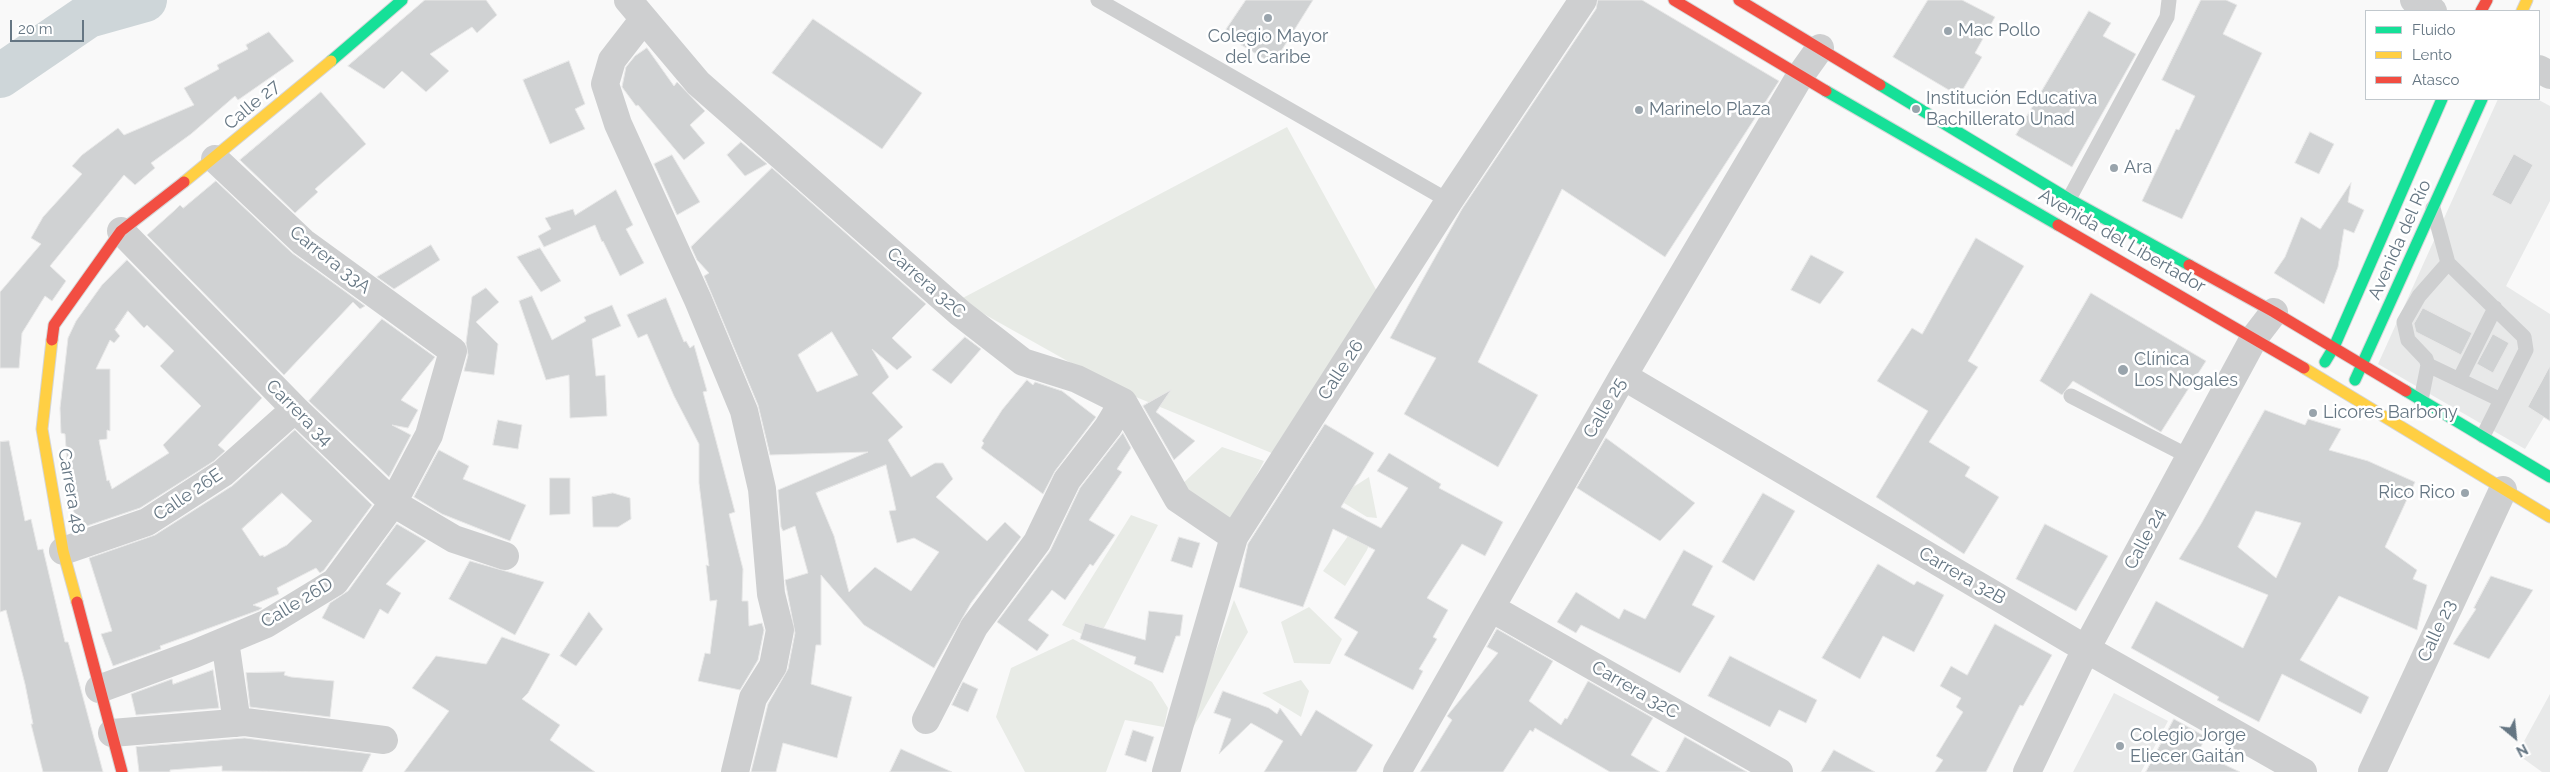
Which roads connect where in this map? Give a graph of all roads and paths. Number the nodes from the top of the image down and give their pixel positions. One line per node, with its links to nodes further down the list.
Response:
1 (402, 0): 14 (main road, Calle 27)
2 (1098, 0): 16 (lane)
3 (1583, 0): 16 (street, Calle 26)
4 (1674, 0): 11 (main road, Avenida del Libertador)
5 (1738, 0): 10 (main road, Avenida del Libertador)
6 (2169, 0): 15 (lane)
7 (2414, 0): 9 (street)
8 (635, 10): 36 (street, Carrera 32C); 56 (street)
9 (2431, 10)
10 (1820, 48): 11 (street, Calle 25); 15 (main road, Avenida del Libertador)
11 (1800, 76): 24 (main road, Avenida del Libertador); 30 (street, Calle 25)
12 (2442, 100): 25 (main road, Avenida del Río)
13 (2482, 100): 17 (main road, Avenida del Río)
14 (215, 159): 18 (main road, Calle 27); 26 (street, Carrera 33A)
15 (2069, 199): 21 (main road, Avenida del Libertador)
16 (1449, 201): 44 (street, Calle 26)
17 (2433, 208): 19 (lane); 22 (main road, Avenida del Río)
18 (120, 231): 37 (street, Carrera 34); 45 (main road, Carrera 48)
19 (2448, 264): 20 (lane); 23 (lane)
20 (2494, 308): 31 (lane); 35 (lane)
21 (2274, 312): 24 (street, Calle 24); 25 (main road, Avenida del Libertador)
22 (2386, 313): 23 (lane); 27 (main road, Avenida del Río)
23 (2404, 322): 28 (lane)
24 (2254, 338): 29 (main road, Avenida del Libertador); 39 (street, Calle 24)
25 (2334, 347): 27 (main road, Avenida del Libertador); 29 (main road, Avenida del Río)
26 (453, 351): 42 (street, Calle 26D)
27 (2363, 365): 32 (main road, Avenida del Río); 34 (main road, Avenida del Libertador)
28 (2428, 365): 31 (lane); 34 (lane)
29 (2317, 375): 32 (main road, Avenida del Libertador)
30 (1623, 376): 47 (street, Calle 25); 49 (street, Carrera 32B)
31 (2459, 380): 35 (lane)
32 (2347, 393): 41 (main road, Avenida del Libertador)
33 (2071, 396): 39 (lane)
34 (2421, 400): 38 (main road, Avenida del Libertador)
35 (2501, 400): 38 (lane)
36 (1123, 402): 44 (street); 51 (street)
37 (295, 409): 42 (street, Carrera 34); 45 (street, Calle 26E)
38 (2482, 436): 40 (main road, Avenida del Libertador)
39 (2190, 456): 49 (street, Calle 24)
40 (2550, 476)
41 (2503, 490): 43 (main road, Avenida del Libertador); 62 (street, Calle 23)
42 (393, 503): 46 (street, Carrera 34); 48 (street, Calle 26D)
43 (2550, 517)
44 (1234, 537): 57 (street, Calle 26)
45 (63, 551): 50 (main road, Carrera 48)
46 (505, 556)
47 (1491, 608): 58 (street, Calle 25); 59 (street, Carrera 32C)
48 (225, 642): 50 (street, Calle 26D); 52 (street)
49 (2086, 649): 60 (street, Calle 24); 61 (street, Carrera 32B)
50 (99, 688): 53 (main road, Carrera 48)
51 (926, 720)
52 (237, 722): 53 (street); 54 (street)
53 (112, 733): 55 (main road, Carrera 48)
54 (384, 740)
55 (122, 772)
56 (735, 772)
57 (1166, 772)
58 (1397, 772)
59 (1779, 772)
60 (2027, 772)
61 (2303, 772)
62 (2372, 772)

